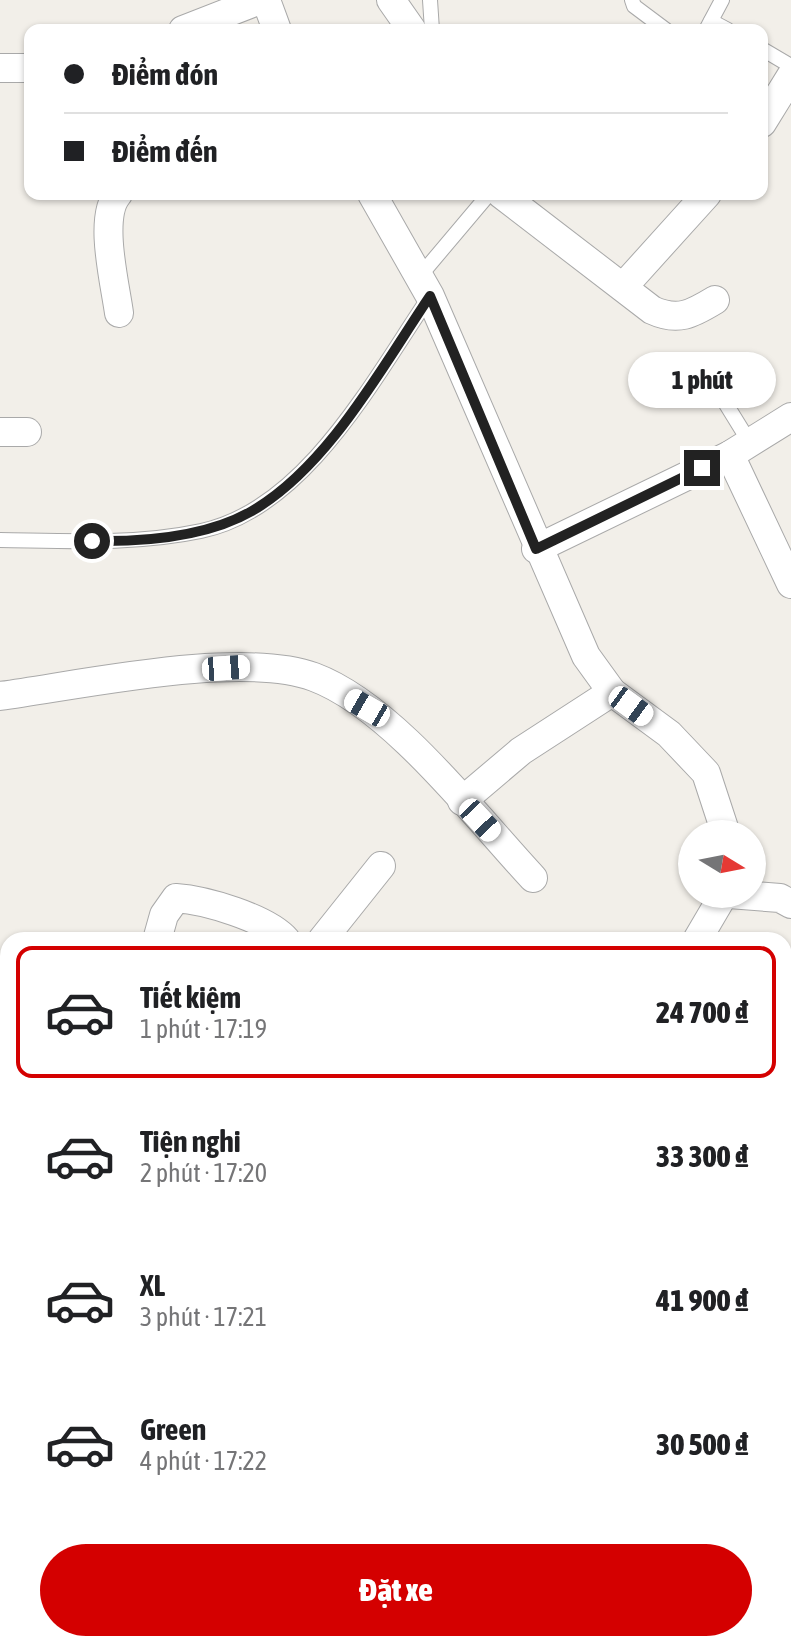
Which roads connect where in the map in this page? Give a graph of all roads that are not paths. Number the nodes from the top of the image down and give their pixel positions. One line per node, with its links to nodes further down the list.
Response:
1 (263, 0): 6 (street); 7 (street)
2 (391, 0): 8 (street)
3 (430, 0): 9 (lane)
4 (632, 0): 10 (lane)
5 (722, 0): 11 (lane)
6 (199, 24)
7 (274, 24)
8 (408, 24)
9 (432, 24)
10 (658, 24)
11 (709, 24)
12 (768, 53): 13 (lane)
13 (791, 66)
14 (0, 68): 15 (street)
15 (24, 68)
16 (791, 76): 17 (street)
17 (768, 113)
18 (113, 200): 26 (street)
19 (375, 200): 23 (street)
20 (485, 200): 23 (lane)
21 (509, 200): 24 (street)
22 (702, 200): 24 (street)
23 (424, 286): 30 (lane); 31 (street)
24 (623, 287): 25 (street)
25 (715, 300)
26 (119, 313)
27 (718, 391): 29 (lane)
28 (791, 417): 29 (street)
29 (740, 449): 31 (street); 32 (street)
30 (0, 540)
31 (536, 549): 33 (street)
32 (791, 584)
33 (612, 692): 35 (street); 36 (street)
34 (0, 696): 35 (street)
35 (462, 801): 38 (street)
36 (721, 820)
37 (381, 866): 44 (street)
38 (533, 878)
39 (766, 897): 40 (street)
40 (791, 904)
41 (717, 908): 45 (street)
42 (159, 932): 43 (street)
43 (275, 932)
44 (328, 932)
45 (702, 932)

